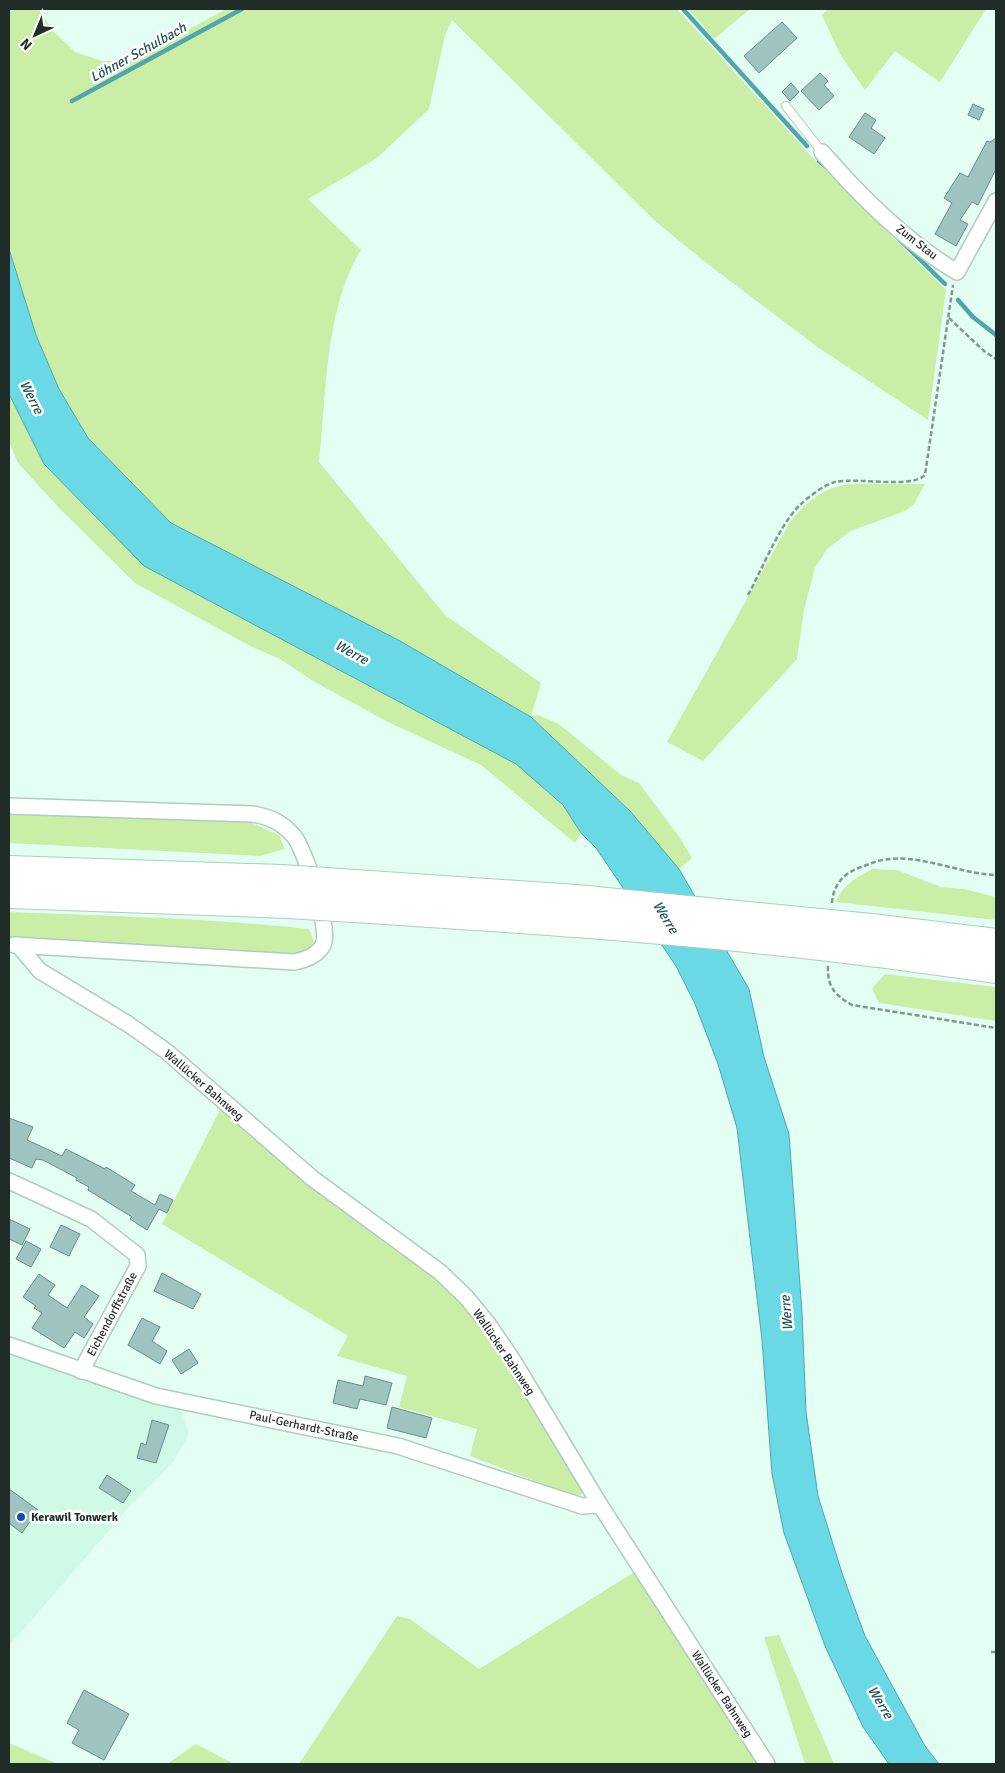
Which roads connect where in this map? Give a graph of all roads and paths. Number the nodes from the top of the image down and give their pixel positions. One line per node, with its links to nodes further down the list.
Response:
1 (786, 106): 2 (lane)
2 (822, 152): 4 (street, Zum Stau)
3 (996, 201): 4 (street)
4 (957, 272): 5 (path)
5 (949, 318): 6 (path); 7 (path)
6 (996, 359)
7 (748, 596)
8 (9, 806): 16 (street, Wallücker Bahnweg)
9 (9, 870): 11 (highway)
10 (996, 875): 13 (path)
11 (285, 892): 12 (highway); 14 (highway, bridge)
12 (9, 894)
13 (832, 910)
14 (875, 941): 15 (highway); 18 (highway)
15 (996, 944)
16 (14, 945): 23 (street, Wallücker Bahnweg)
17 (829, 958): 19 (path)
18 (996, 969)
19 (996, 1028)
20 (9, 1182): 22 (street, Eichendorffstraße)
21 (9, 1345): 22 (street, Paul-Gerhardt-Straße)
22 (81, 1371): 23 (street, Paul-Gerhardt-Straße)
23 (600, 1505): 26 (street, Wallücker Bahnweg)
24 (991, 1652): 25 (path)
25 (996, 1652)
26 (767, 1764)

